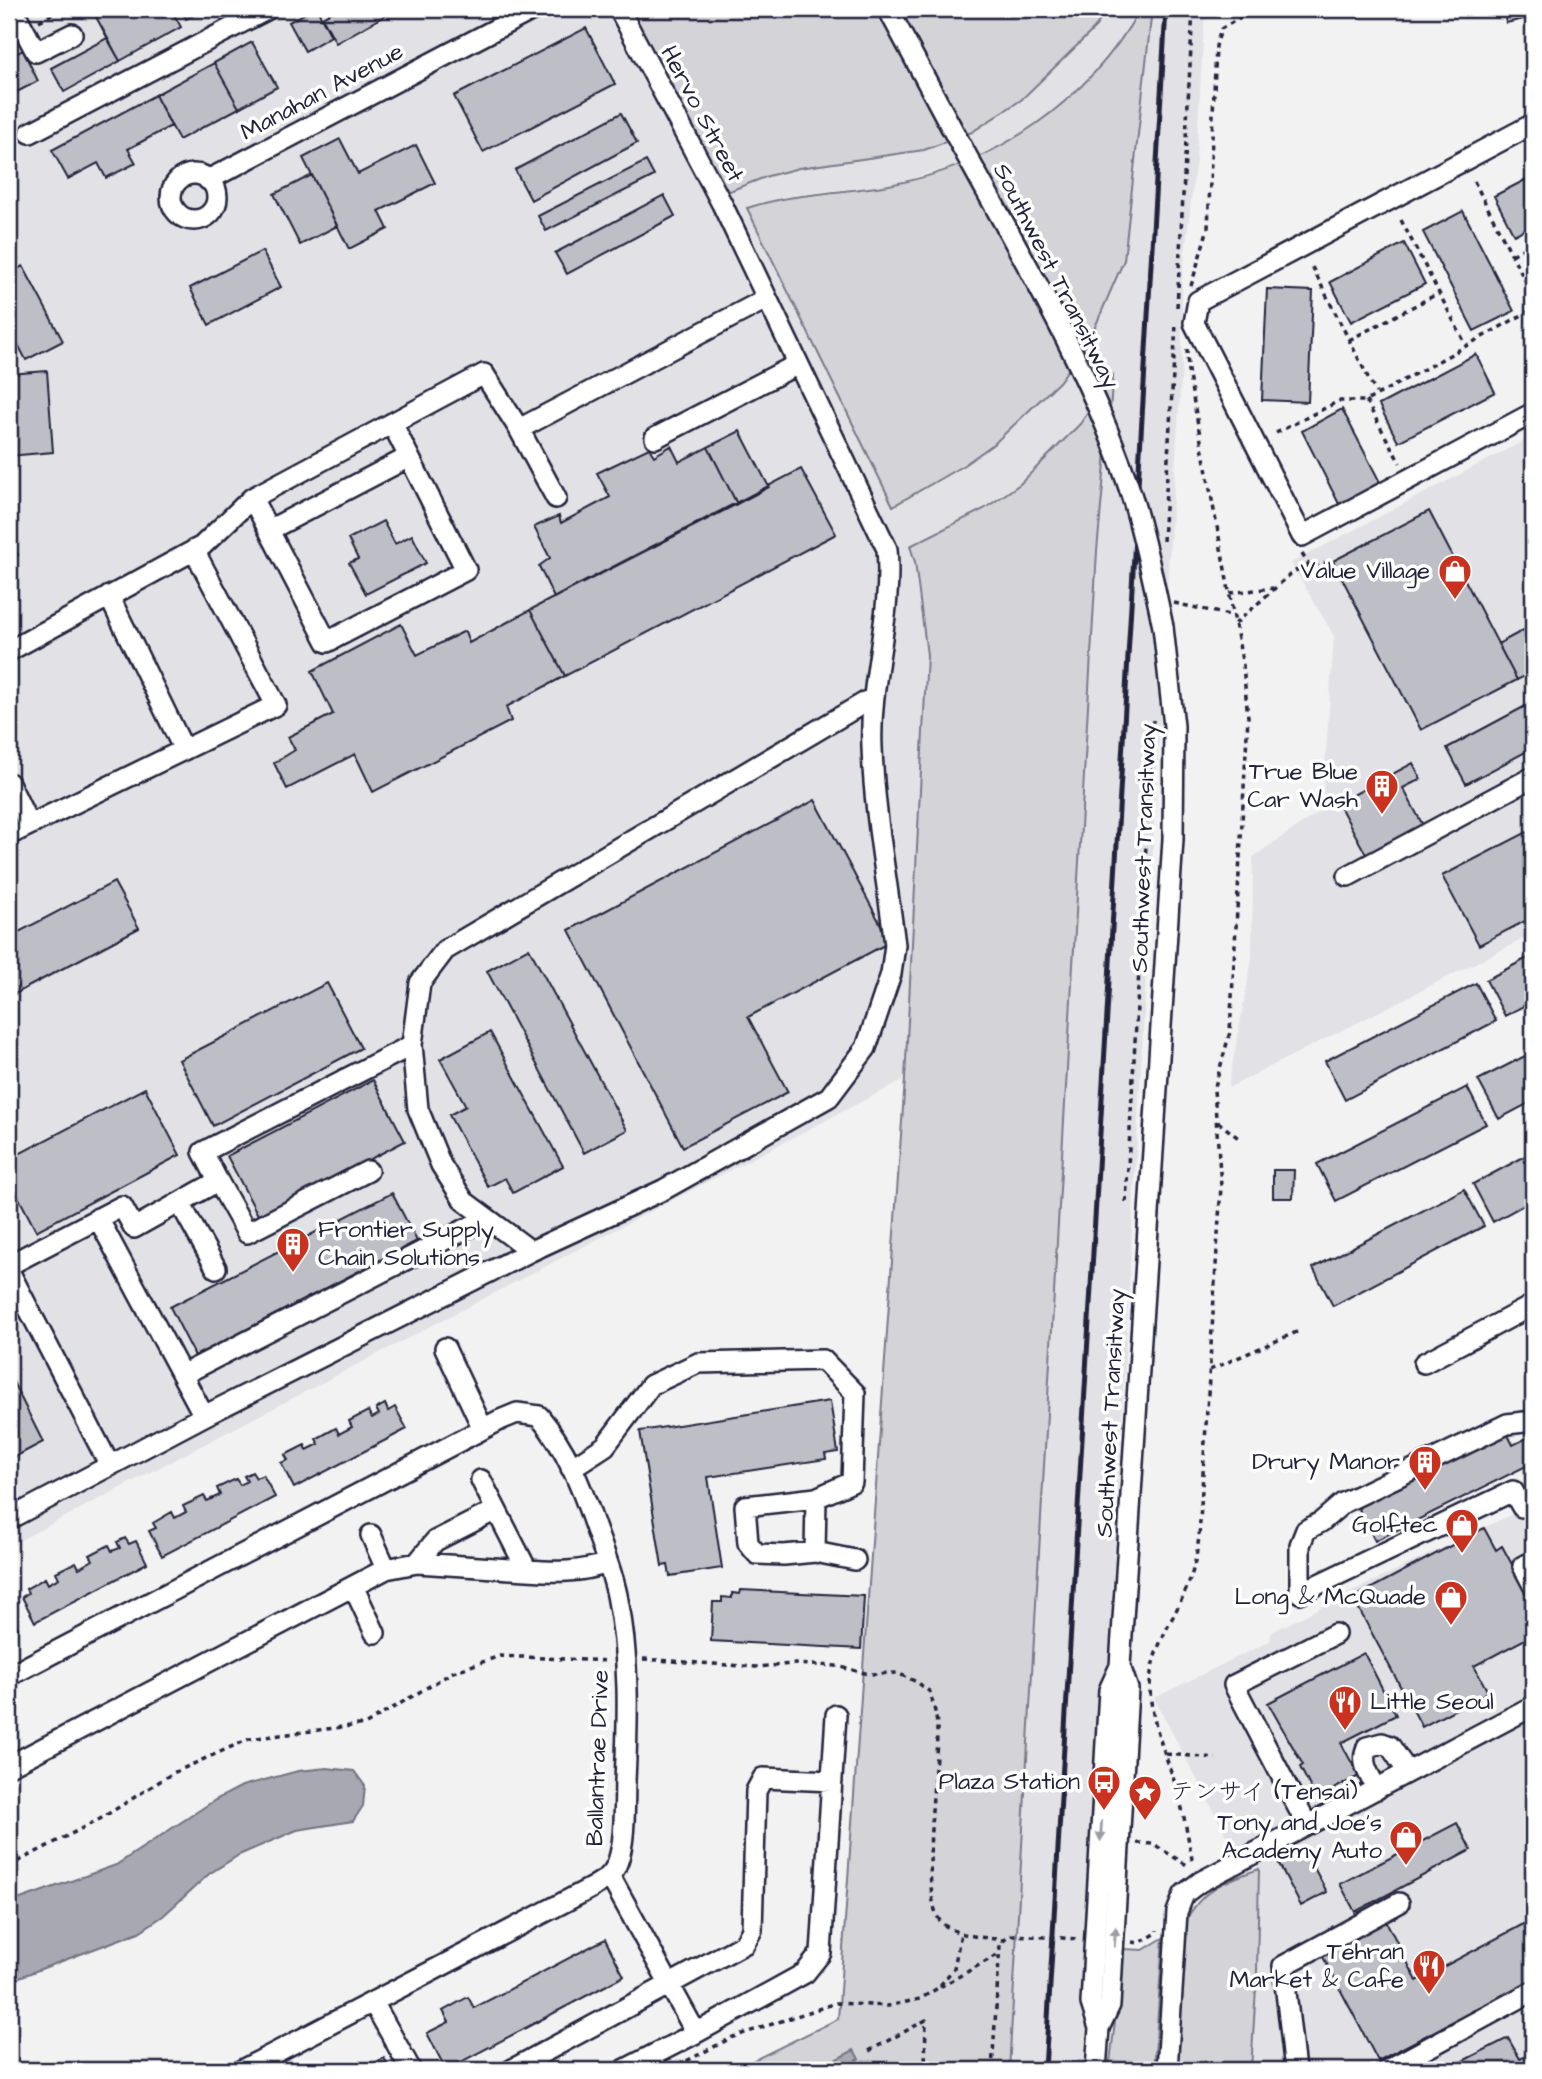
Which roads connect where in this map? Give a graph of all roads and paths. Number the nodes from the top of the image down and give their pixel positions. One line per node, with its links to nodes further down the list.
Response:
1 (13, 9): 7 (street)
2 (268, 9): 9 (street)
3 (534, 9): 10 (street, Manahan Avenue)
4 (619, 9): 19 (street, Hervo Street)
5 (888, 9): 94 (street, Southwest Transitway, bridge)
6 (1254, 9): 17 (path)
7 (72, 34)
8 (1533, 124): 33 (street)
9 (30, 133)
10 (208, 180)
11 (1474, 181): 14 (path)
12 (1401, 220): 16 (path)
13 (1533, 243): 14 (path)
14 (1512, 255): 18 (path)
15 (1312, 267): 22 (path)
16 (1439, 293): 22 (path); 23 (path)
17 (1189, 296)
18 (1533, 296)
19 (766, 299): 24 (street, Hervo Street); 29 (street)
20 (1533, 309): 23 (path)
21 (1187, 338): 40 (path)
22 (1349, 340): 25 (path)
23 (1466, 345): 25 (path)
24 (798, 365): 31 (street); 46 (street, Hervo Street)
25 (1376, 393): 26 (path)
26 (1366, 401): 30 (path); 33 (path)
27 (1533, 413): 33 (street)
28 (392, 423): 29 (street); 32 (street); 34 (street)
29 (519, 429): 35 (street)
30 (1276, 433)
31 (655, 438)
32 (410, 457): 36 (street); 36 (street)
33 (1409, 479)
34 (252, 498): 36 (street); 37 (street)
35 (556, 498)
36 (269, 530)
37 (194, 550): 41 (street); 47 (street)
38 (1333, 561): 39 (path)
39 (1275, 588): 40 (path); 44 (path)
40 (1230, 593): 43 (path)
41 (109, 596): 45 (street); 47 (street)
42 (1172, 603): 43 (path)
43 (1234, 616): 44 (path)
44 (1235, 624): 54 (path)
45 (9, 650)
46 (874, 697): 53 (street); 61 (street, Hervo Street)
47 (184, 750): 50 (street)
48 (1533, 777): 52 (street)
49 (9, 783): 50 (street)
50 (29, 825): 51 (street)
51 (9, 835)
52 (1348, 876)
53 (411, 1045): 57 (street); 60 (street)
54 (1217, 1122): 55 (path); 69 (path)
55 (1241, 1140)
56 (368, 1171): 57 (street)
57 (218, 1181): 58 (street)
58 (180, 1203): 59 (street); 63 (street)
59 (97, 1218): 62 (street); 70 (street)
60 (487, 1218): 61 (street); 70 (street)
61 (531, 1251): 71 (street, Hervo Street)
62 (9, 1265)
63 (216, 1268)
64 (9, 1271): 74 (street)
65 (1533, 1306): 68 (street)
66 (1299, 1331): 69 (path)
67 (445, 1348): 73 (street)
68 (1424, 1363)
69 (1210, 1370): 98 (path)
70 (182, 1375): 71 (street)
71 (204, 1416): 74 (street, Hervo Street)
72 (1533, 1421): 78 (street)
73 (483, 1429): 75 (street, Ballantrae Drive); 95 (street, Ballantrae Drive)
74 (110, 1466): 80 (street, Hervo Street)
75 (571, 1468): 77 (street); 86 (street, Ballantrae Drive)
76 (481, 1480): 79 (street)
77 (816, 1498): 82 (street); 82 (street)
78 (1533, 1501)
79 (496, 1510): 85 (street); 88 (street)
80 (9, 1519)
81 (371, 1535): 87 (street)
82 (815, 1552): 83 (street)
83 (855, 1560)
84 (1533, 1561): 89 (street)
85 (417, 1563): 87 (street); 88 (street)
86 (607, 1563): 88 (street); 93 (street, Ballantrae Drive)
87 (386, 1569): 90 (street)
88 (527, 1570)
89 (1533, 1585)
90 (353, 1586): 91 (street); 100 (street)
91 (375, 1633)
92 (1335, 1634): 104 (street)
93 (625, 1659): 106 (path); 108 (street, Ballantrae Drive); 111 (path)
94 (1120, 1666): 113 (street, Southwest Transitway, one-way to 113); 114 (street, Southwest Transitway, one-way to 94)
95 (9, 1676)
96 (1533, 1706): 101 (street)
97 (836, 1715): 102 (street)
98 (1166, 1754): 99 (path); 107 (path)
99 (1216, 1758)
100 (9, 1766)
101 (1408, 1772): 103 (street); 103 (street)
102 (832, 1781): 116 (street); 121 (street)
103 (1377, 1789): 104 (street)
104 (1307, 1825): 107 (street)
105 (1135, 1843): 107 (path)
106 (9, 1866)
107 (1193, 1875): 131 (street)
108 (610, 1876): 116 (street); 119 (street, Ballantrae Drive)
109 (1399, 1903): 132 (street)
110 (1158, 1920): 114 (path)
111 (961, 1933): 112 (path); 117 (path)
112 (1003, 1940): 113 (path); 115 (path)
113 (1095, 1940): 120 (street, Southwest Transitway)
114 (1115, 1941): 120 (street, Southwest Transitway)
115 (999, 1954): 117 (path); 129 (path)
116 (671, 1985): 121 (street); 125 (street)
117 (938, 1988): 127 (path)
118 (1533, 1992): 133 (street)
119 (373, 2002): 123 (street, Ballantrae Drive); 124 (street)
120 (1099, 2028): 130 (street, Southwest Transitway)
121 (696, 2033): 126 (street)
122 (869, 2051): 128 (path)
123 (242, 2070)
124 (411, 2070)
125 (511, 2070)
126 (624, 2070)
127 (669, 2070)
128 (925, 2070)
129 (992, 2070)
130 (1096, 2070)
131 (1167, 2070)
132 (1295, 2070)
133 (1387, 2070)

